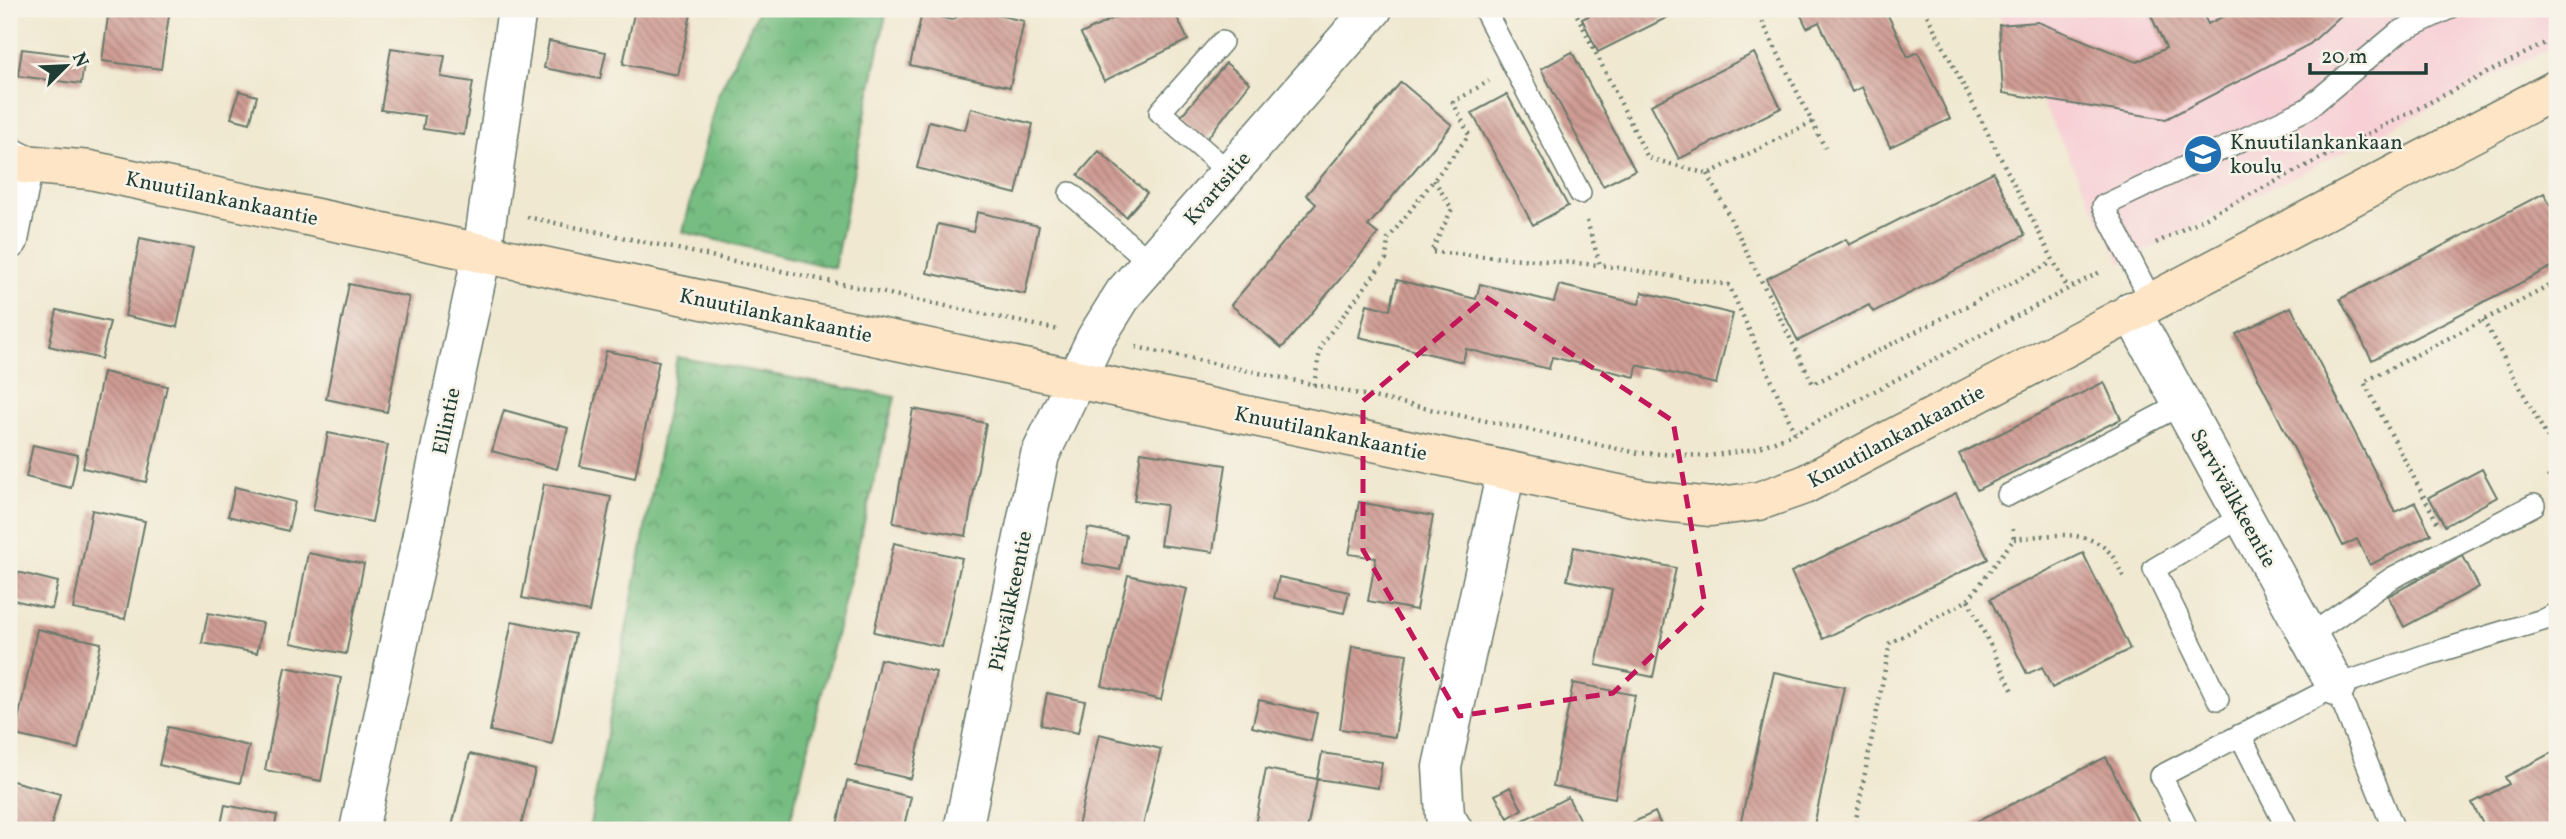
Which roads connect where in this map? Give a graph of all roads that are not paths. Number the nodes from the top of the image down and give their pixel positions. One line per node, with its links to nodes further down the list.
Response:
1 (517, 9): 12 (street, Ellintie)
2 (1373, 9): 8 (street, Kvartsitie)
3 (1484, 9): 10 (lane)
4 (2448, 9): 14 (lane)
5 (1222, 42): 8 (lane)
6 (2557, 89): 14 (street, Knuutilankankaantie)
7 (16, 160): 11 (street); 12 (street, Knuutilankankaantie)
8 (1230, 173): 13 (street, Kvartsitie)
9 (1070, 192): 13 (lane)
10 (1580, 193)
11 (9, 240)
12 (482, 254): 15 (street, Knuutilankankaantie); 26 (street, Ellintie)
13 (1151, 263): 15 (street, Kvartsitie)
14 (2141, 306): 16 (street, Sarvivälkkeentie); 17 (street, Knuutilankankaantie)
15 (1077, 379): 17 (street, Knuutilankankaantie); 27 (street, Pikivälkkeentie)
16 (2182, 404): 18 (lane); 20 (street, Sarvivälkkeentie)
17 (1506, 471): 28 (street)
18 (2008, 495)
19 (2534, 505): 22 (lane)
20 (2243, 516): 22 (street, Sarvivälkkeentie); 24 (lane)
21 (2557, 613): 23 (lane)
22 (2309, 636): 23 (street, Sarvivälkkeentie)
23 (2336, 685): 25 (lane); 31 (lane)
24 (2218, 699)
25 (2240, 735): 29 (lane); 30 (lane)
26 (359, 830)
27 (963, 830)
28 (1453, 830)
29 (2188, 830)
30 (2288, 830)
31 (2394, 830)

